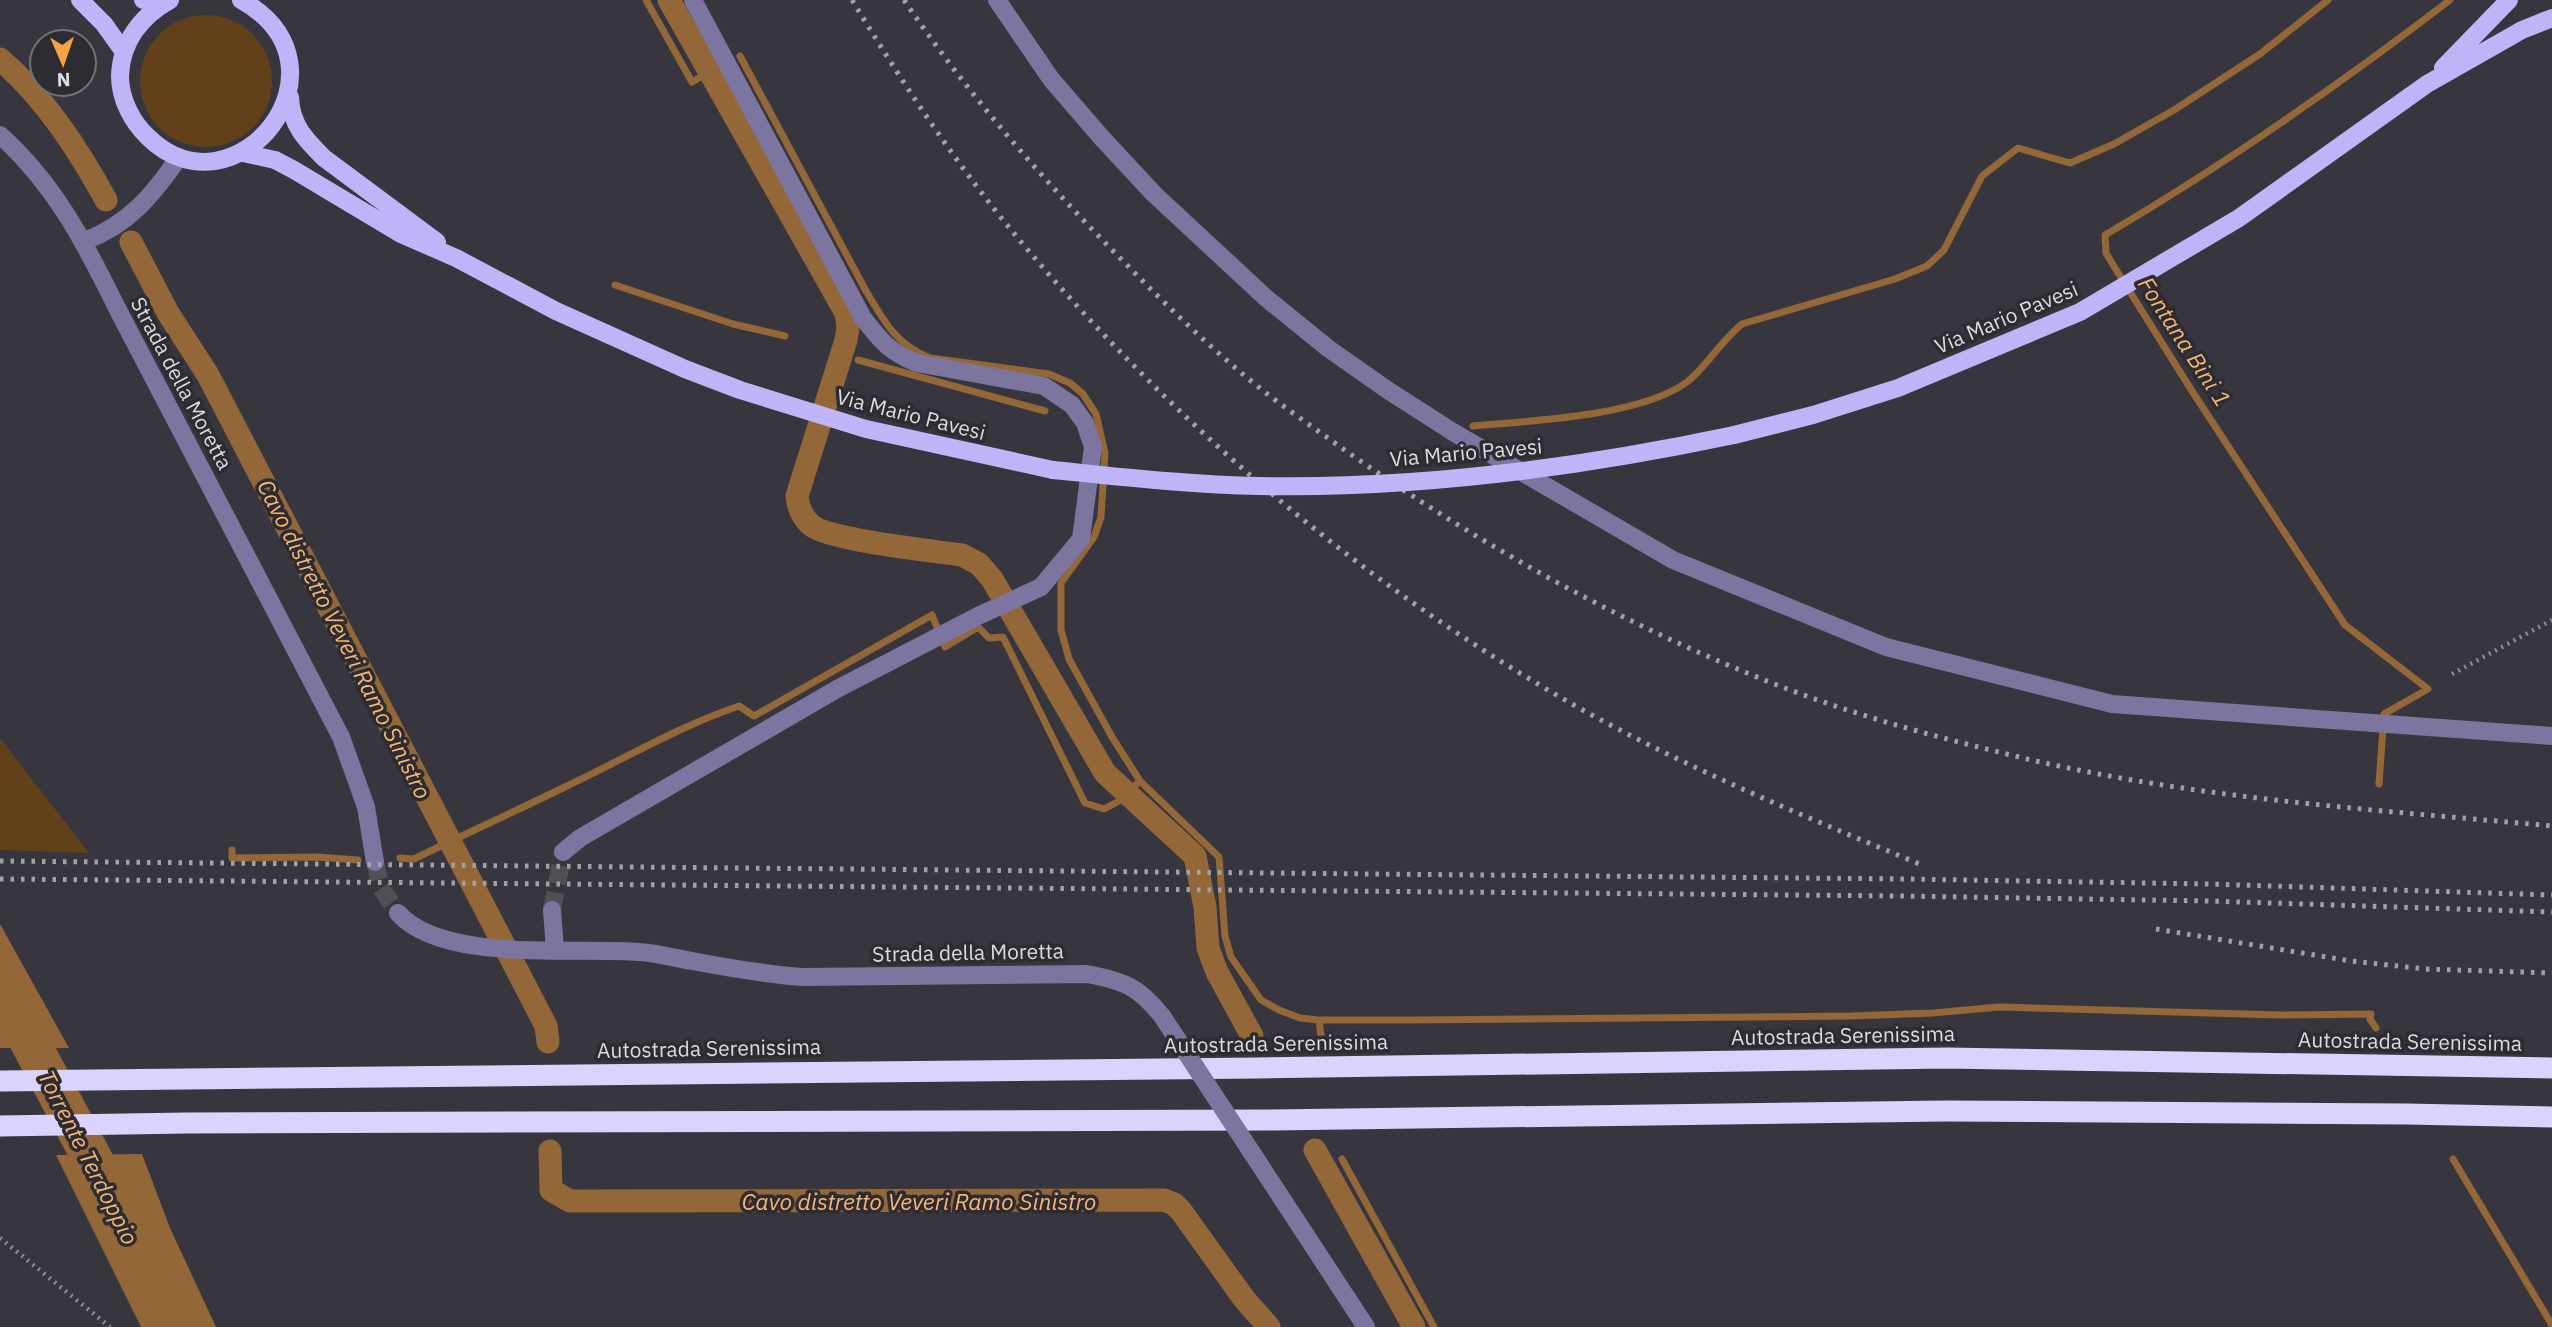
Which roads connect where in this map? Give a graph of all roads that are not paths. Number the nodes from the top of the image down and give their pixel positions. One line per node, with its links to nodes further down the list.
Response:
1 (80, 0): 10 (main road)
2 (170, 0): 10 (main road)
3 (241, 0): 9 (main road)
4 (259, 0): 9 (street)
5 (692, 0): 19 (street)
6 (997, 0): 18 (street)
7 (2509, 0): 11 (main road, Via Mario Pavesi)
8 (2552, 18): 11 (main road, Via Mario Pavesi)
9 (278, 32): 12 (main road)
10 (124, 52): 15 (main road)
11 (2427, 84): 17 (main road, Via Mario Pavesi, bridge)
12 (290, 86): 14 (main road); 17 (main road)
13 (0, 135): 16 (street, Strada della Moretta)
14 (243, 153): 15 (main road); 17 (main road)
15 (179, 157): 16 (street)
16 (85, 241): 20 (street, Strada della Moretta)
17 (456, 258)
18 (2552, 736)
19 (563, 852)
20 (375, 862)
21 (552, 910): 23 (street)
22 (398, 913): 23 (street, Strada della Moretta)
23 (555, 950): 28 (street, Strada della Moretta, bridge)
24 (2552, 1068): 25 (highway, Autostrada Serenissima)
25 (0, 1081)
26 (2552, 1117): 27 (highway)
27 (0, 1126)
28 (1366, 1327)

